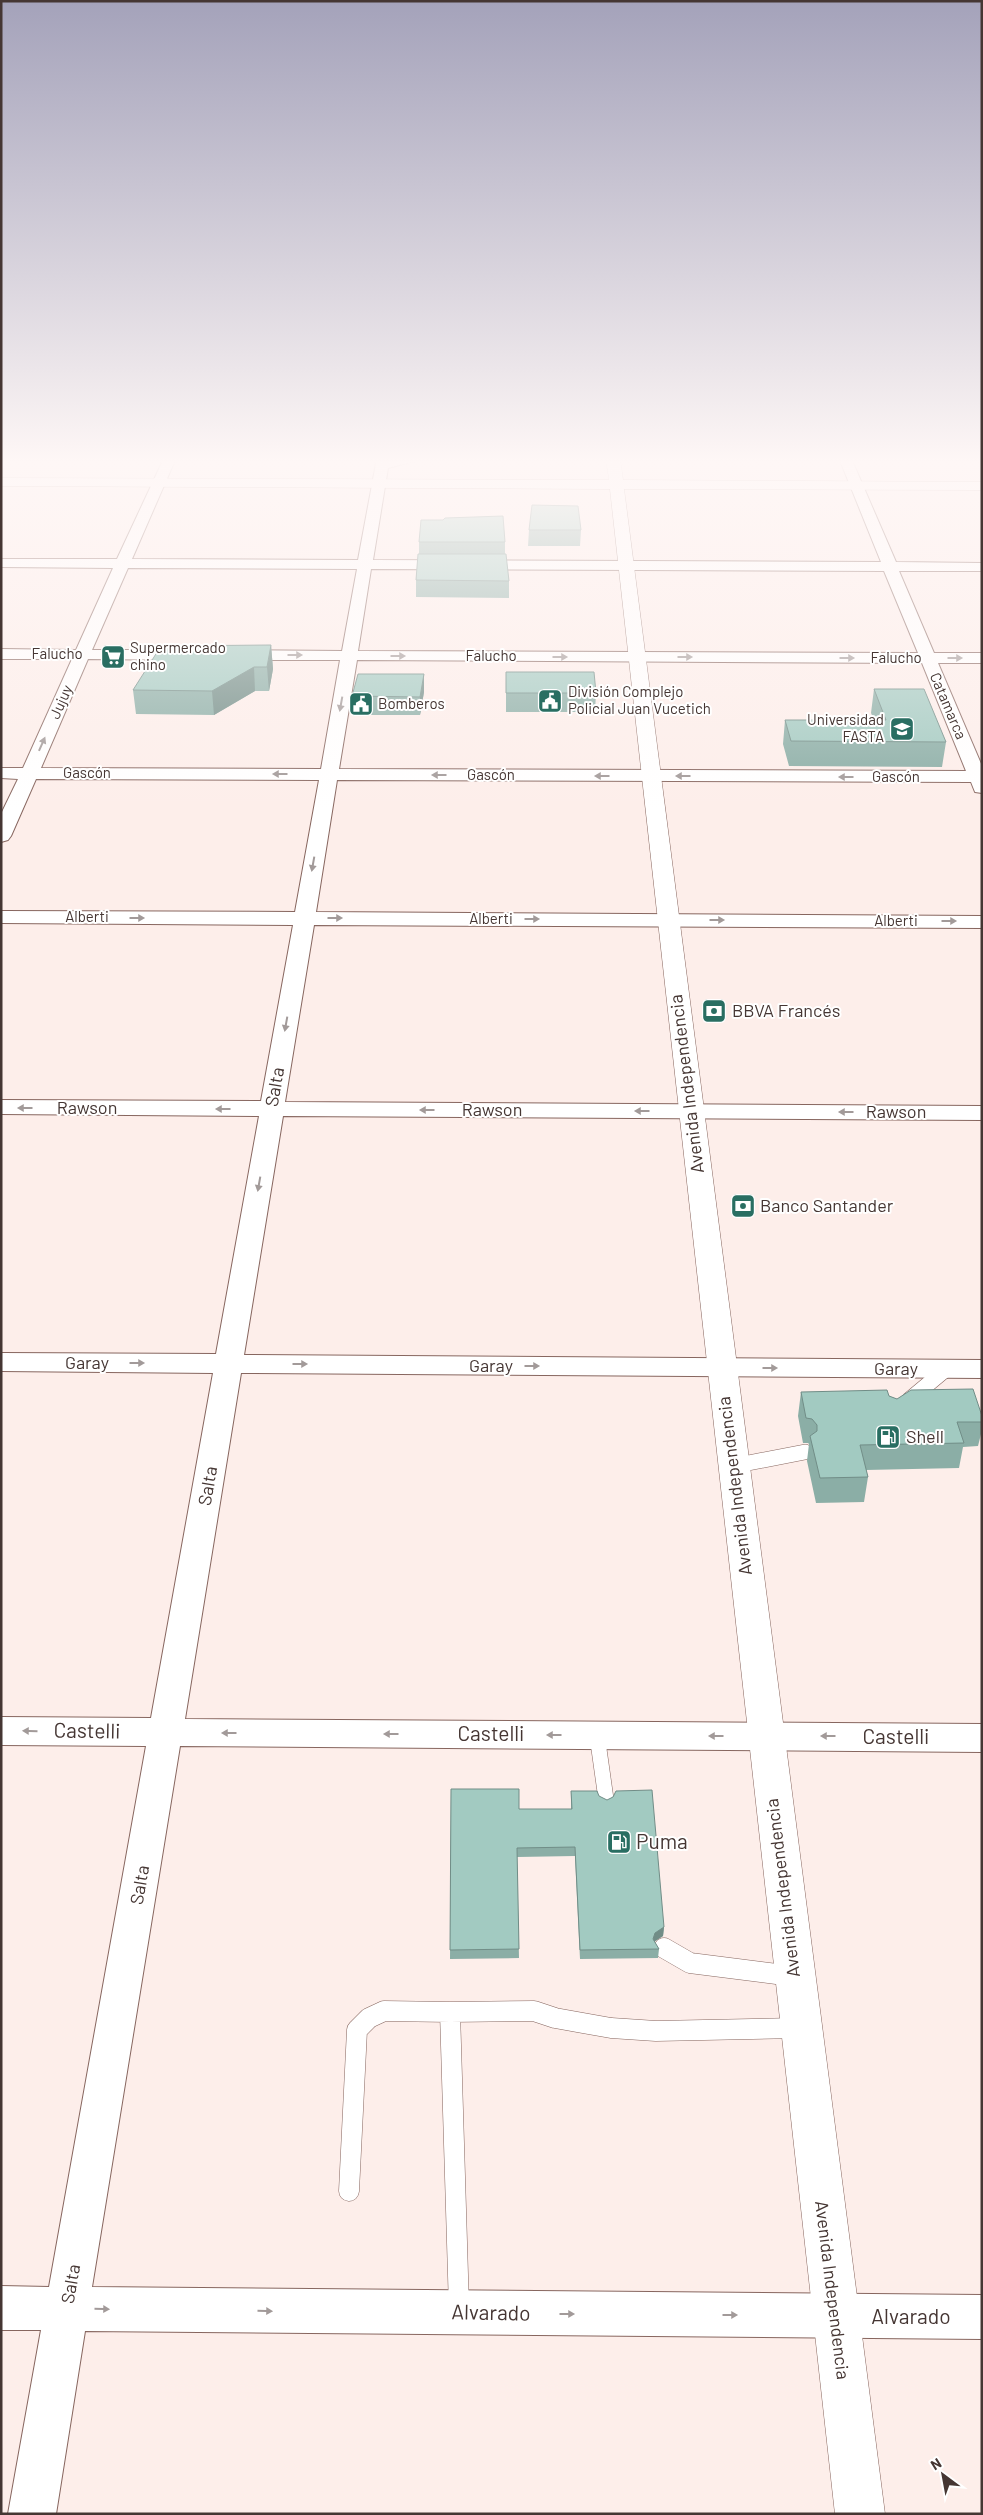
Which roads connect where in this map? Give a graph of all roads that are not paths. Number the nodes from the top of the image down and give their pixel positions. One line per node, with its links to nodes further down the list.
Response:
1 (118, 575): 6 (street, Jujuy)
2 (364, 575): 7 (street, Salta)
3 (628, 575): 8 (main road, Avenida Independencia)
4 (893, 575): 9 (street, Catamarca)
5 (1, 654): 6 (street, Falucho)
6 (82, 655): 7 (street, Falucho, one-way to 7); 12 (street, Jujuy, one-way to 6)
7 (349, 656): 8 (street, Falucho, one-way to 8); 13 (street, Salta, one-way to 13)
8 (636, 657): 9 (street, Falucho, one-way to 9); 14 (main road, Avenida Independencia)
9 (928, 658): 10 (street, Falucho, one-way to 10); 15 (street, Catamarca)
10 (982, 658)
11 (1, 773): 12 (street, Gascón)
12 (29, 773): 13 (street, Gascón, one-way to 12); 16 (street, Jujuy)
13 (329, 774): 14 (street, Gascón, one-way to 13); 18 (street, Salta, one-way to 18)
14 (650, 776): 15 (street, Gascón, one-way to 14); 19 (main road, Avenida Independencia)
15 (980, 781)
16 (1, 836)
17 (1, 917): 18 (street, Alberti, one-way to 18)
18 (304, 918): 19 (street, Alberti, one-way to 19); 22 (street, Salta, one-way to 22)
19 (668, 920): 20 (street, Alberti, one-way to 20); 23 (main road, Avenida Independencia)
20 (982, 922)
21 (1, 1108): 22 (street, Rawson, one-way to 21)
22 (272, 1109): 23 (street, Rawson, one-way to 22); 26 (street, Salta, one-way to 26)
23 (691, 1111): 24 (street, Rawson, one-way to 23); 27 (main road, Avenida Independencia)
24 (982, 1113)
25 (1, 1362): 26 (street, Garay, one-way to 26)
26 (228, 1364): 27 (street, Garay, one-way to 27); 34 (street, Salta)
27 (721, 1368): 28 (street, Garay, one-way to 28); 32 (main road, Avenida Independencia)
28 (948, 1369): 29 (street, Garay); 30 (lane)
29 (982, 1369)
30 (899, 1409)
31 (805, 1452): 32 (lane)
32 (733, 1466): 36 (main road, Avenida Independencia)
33 (1, 1731): 34 (street, Castelli, one-way to 33)
34 (166, 1732): 35 (street, Castelli, one-way to 34); 45 (street, Salta)
35 (597, 1735): 36 (street, Castelli, one-way to 35); 38 (lane)
36 (765, 1736): 37 (street, Castelli, one-way to 36); 40 (main road, Avenida Independencia)
37 (982, 1738)
38 (606, 1800)
39 (664, 1948): 40 (lane)
40 (794, 1977): 42 (main road, Avenida Independencia)
41 (450, 2012): 42 (lane); 43 (lane); 46 (lane)
42 (800, 2028): 47 (main road, Avenida Independencia)
43 (349, 2191)
44 (1, 2308): 45 (street, Alvarado)
45 (67, 2309): 46 (street, Alvarado, one-way to 46); 49 (street, Salta)
46 (459, 2313): 47 (street, Alvarado, one-way to 47)
47 (834, 2316): 48 (street, Alvarado); 50 (main road, Avenida Independencia)
48 (982, 2317)
49 (32, 2514)
50 (860, 2514)

